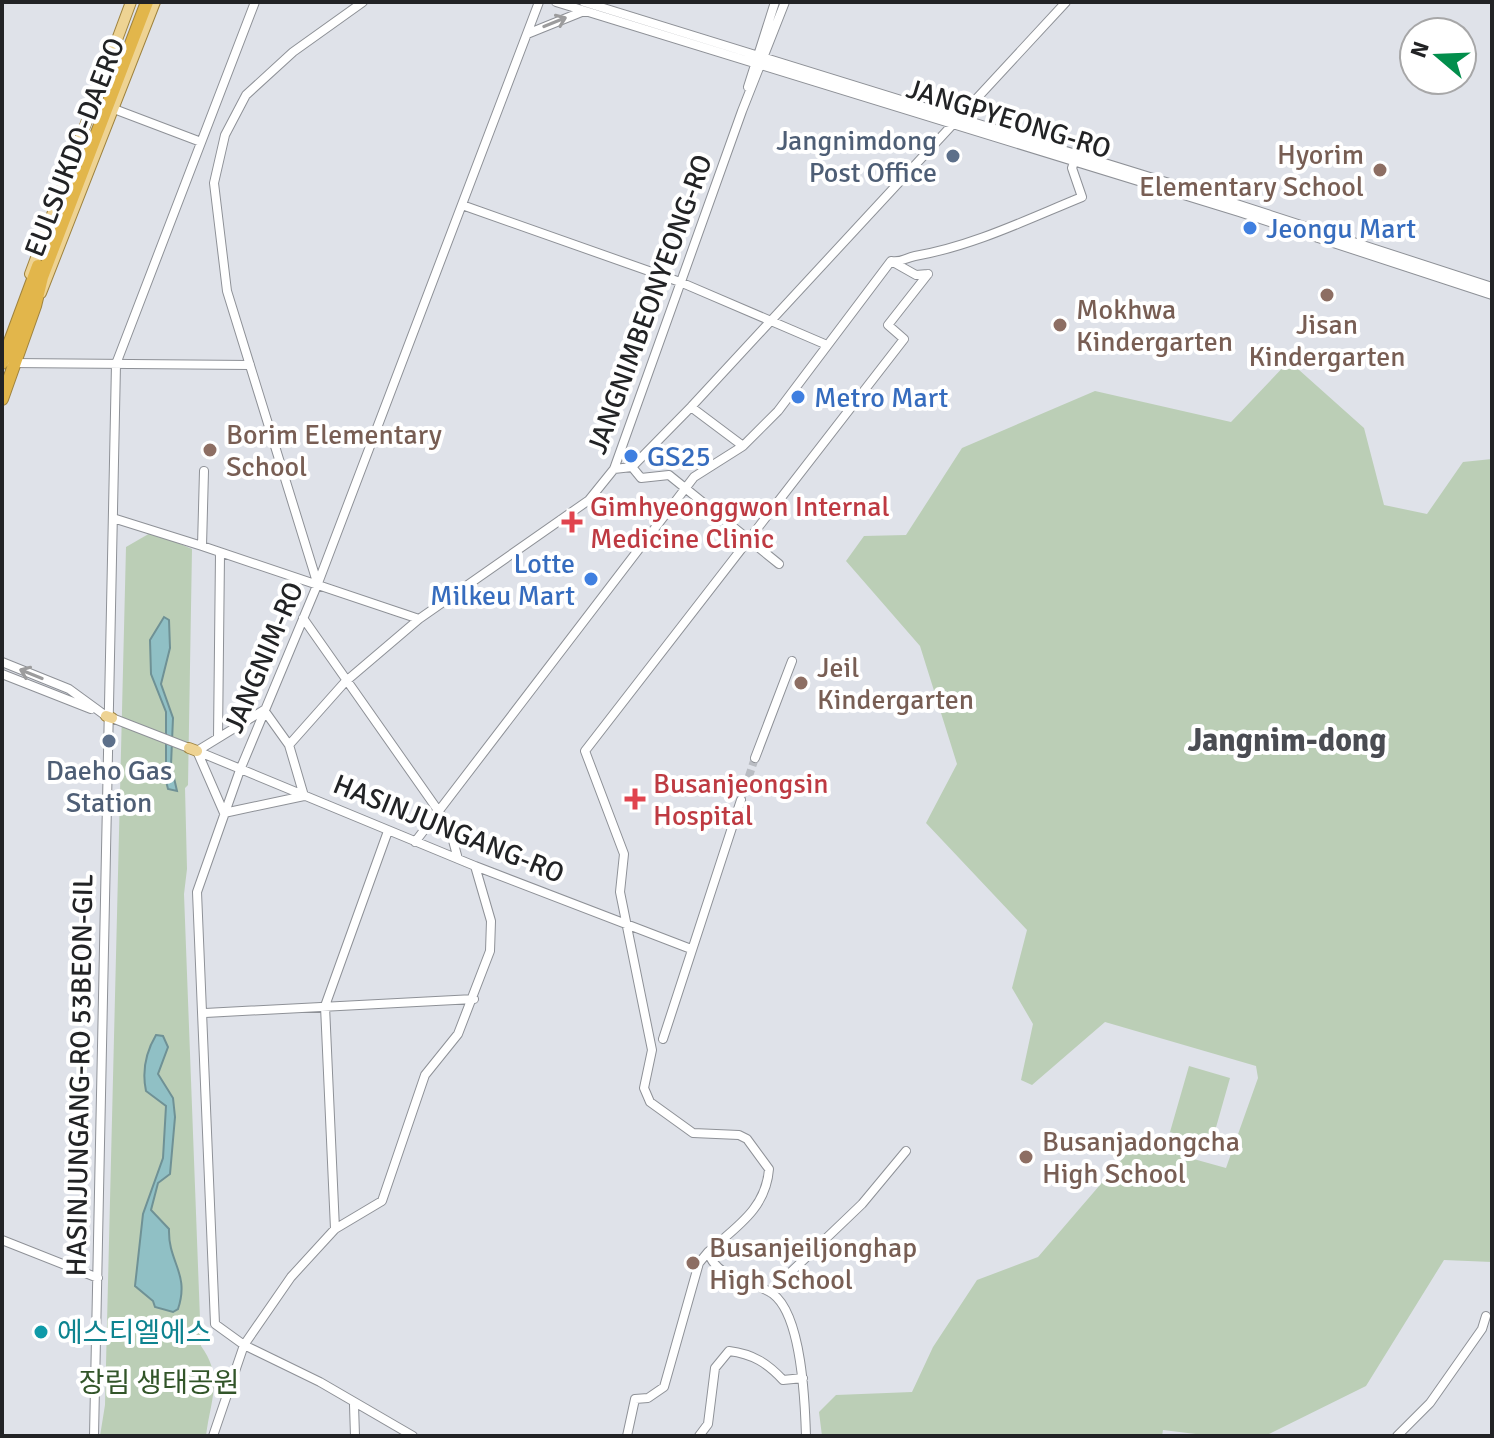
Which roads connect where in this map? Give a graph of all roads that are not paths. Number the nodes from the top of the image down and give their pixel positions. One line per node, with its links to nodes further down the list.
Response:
1 (131, 2): 25 (main road, EULSUKDO-DAERO)
2 (139, 2): 25 (highway)
3 (147, 2): 25 (highway)
4 (155, 2): 15 (main road, EULSUKDO-DAERO)
5 (255, 2): 17 (street)
6 (363, 2): 30 (street)
7 (539, 2): 13 (street, JANGNIM-RO)
8 (556, 2): 12 (street, JANGPYEONG-RO)
9 (775, 2): 14 (street)
10 (785, 2): 14 (street)
11 (1066, 2): 16 (street)
12 (584, 6): 13 (street, one-way to 12); 14 (street, JANGPYEONG-RO)
13 (527, 34): 19 (street, JANGNIM-RO)
14 (759, 61): 16 (street, JANGPYEONG-RO); 22 (street, JANGNIMBEONYEONG-RO)
15 (114, 109): 17 (street); 25 (main road, EULSUKDO-DAERO)
16 (954, 120): 18 (street, JANGPYEONG-RO); 26 (street)
17 (201, 142): 29 (street)
18 (1076, 158): 20 (street); 21 (street, JANGPYEONG-RO)
19 (462, 205): 22 (street); 43 (street, JANGNIM-RO)
20 (891, 261): 27 (street); 39 (street)
21 (1409, 263): 23 (street, JANGPYEONG-RO); 24 (street, JANGPYEONG-RO)
22 (680, 282): 26 (street); 35 (street, JANGNIMBEONYEONG-RO)
23 (1492, 287)
24 (1492, 295)
25 (30, 303): 28 (highway, EULSUKDO-DAERO)
26 (773, 319): 27 (street); 32 (street)
27 (827, 345): 33 (street)
28 (5, 363): 29 (street); 31 (highway, EULSUKDO-DAERO)
29 (116, 364): 30 (street); 38 (street, HASINJUNGANG-RO 53BEON-GIL)
30 (250, 365): 43 (street)
31 (2, 399)
32 (691, 407): 33 (street); 34 (street)
33 (743, 446): 37 (street)
34 (632, 467): 35 (street); 37 (street)
35 (614, 469): 45 (street, JANGNIMBEONYEONG-RO)
36 (204, 471): 40 (street)
37 (684, 490): 39 (street); 59 (street)
38 (116, 519): 40 (street); 51 (street, HASINJUNGANG-RO 53BEON-GIL)
39 (749, 541): 42 (street); 65 (street)
40 (202, 546): 41 (street)
41 (220, 554): 43 (street); 52 (street)
42 (779, 564)
43 (318, 583): 44 (street, JANGNIM-RO); 45 (street)
44 (303, 618): 49 (street); 50 (street, JANGNIM-RO)
45 (419, 619): 49 (street, JANGNIMBEONYEONG-RO)
46 (792, 661): 55 (street)
47 (2, 662): 51 (street, one-way to 47)
48 (2, 674): 51 (street)
49 (345, 682): 53 (street, JANGNIMBEONYEONG-RO); 59 (street)
50 (264, 710): 52 (street); 53 (street); 56 (street, JANGNIM-RO)
51 (109, 717): 54 (street, HASINJUNGANG-RO); 75 (street, HASINJUNGANG-RO 53BEON-GIL)
52 (218, 738): 54 (street)
53 (289, 745): 57 (street)
54 (193, 750): 56 (street, HASINJUNGANG-RO); 60 (street)
55 (755, 758)
56 (240, 770): 57 (street, HASINJUNGANG-RO); 60 (street, JANGNIM-RO)
57 (304, 796): 60 (street); 61 (street, HASINJUNGANG-RO)
58 (741, 800): 66 (street)
59 (435, 811): 62 (street); 63 (street)
60 (224, 813): 69 (street, JANGNIM-RO)
61 (388, 831): 62 (street, HASINJUNGANG-RO); 68 (street)
62 (415, 842): 63 (street, HASINJUNGANG-RO)
63 (458, 859): 64 (street, HASINJUNGANG-RO)
64 (475, 866): 65 (street, HASINJUNGANG-RO); 67 (street)
65 (626, 924): 66 (street, HASINJUNGANG-RO); 74 (street)
66 (691, 949): 70 (street)
67 (474, 999): 68 (street); 72 (street)
68 (325, 1006): 69 (street); 72 (street)
69 (205, 1013): 78 (street, JANGNIM-RO)
70 (663, 1039)
71 (906, 1151): 76 (street)
72 (335, 1229): 78 (street)
73 (2, 1240): 75 (street)
74 (708, 1252): 76 (street); 85 (street)
75 (98, 1278): 81 (street, HASINJUNGANG-RO 53BEON-GIL)
76 (770, 1292): 79 (street)
77 (1486, 1316): 88 (street)
78 (244, 1345): 80 (street); 82 (street)
79 (803, 1378): 86 (street); 87 (street)
80 (354, 1405): 83 (street); 84 (street)
81 (94, 1436)
82 (213, 1436)
83 (355, 1436)
84 (413, 1436)
85 (627, 1436)
86 (699, 1436)
87 (806, 1436)
88 (1397, 1436)

